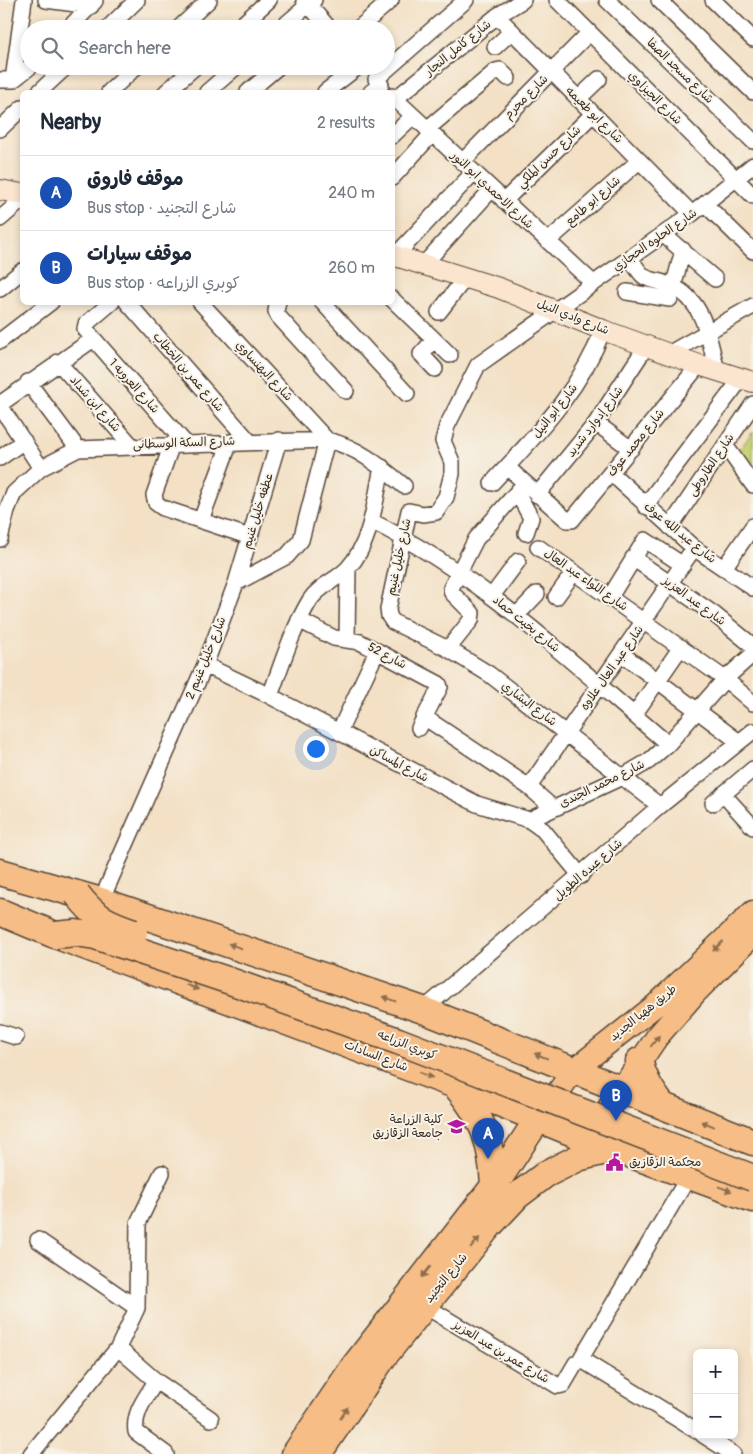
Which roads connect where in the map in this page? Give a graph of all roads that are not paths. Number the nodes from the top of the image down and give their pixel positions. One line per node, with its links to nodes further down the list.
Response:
1 (24, 0): 40 (street)
2 (46, 0): 12 (street)
3 (137, 0): 18 (street)
4 (209, 0): 19 (street)
5 (269, 0): 20 (street)
6 (392, 0): 23 (street)
7 (466, 0): 48 (street)
8 (557, 0): 25 (street, شارع الجيزاوي)
9 (607, 0): 59 (street, شارع مسجد الصفا)
10 (659, 0): 50 (street)
11 (713, 0): 26 (street)
12 (70, 2): 15 (street)
13 (309, 2): 21 (street); 22 (street)
14 (514, 2): 16 (street, شارع كامل النجار)
15 (94, 3): 17 (street)
16 (497, 16): 24 (street, شارع ابو طعيمه); 49 (street, شارع كامل النجار)
17 (77, 20)
18 (116, 20)
19 (188, 20)
20 (247, 20)
21 (290, 20)
22 (322, 20)
23 (369, 20)
24 (512, 31): 27 (street); 29 (street, شارع ابو طعيمه)
25 (590, 33): 29 (street, شارع محرم); 64 (street, شارع الجيزاوي)
26 (753, 39)
27 (495, 47)
28 (20, 72): 40 (street)
29 (551, 72): 51 (street, شارع ابو طعيمه); 62 (street, شارع محرم)
30 (37, 75): 41 (street)
31 (59, 75): 41 (street)
32 (127, 75): 42 (street)
33 (186, 75): 43 (street)
34 (227, 75): 44 (street)
35 (269, 75): 45 (street)
36 (347, 75): 46 (street)
37 (371, 75): 47 (street, شارع الاحمدي ابو النور)
38 (508, 78): 57 (street)
39 (598, 79): 51 (street)
40 (6, 80)
41 (46, 90)
42 (111, 90)
43 (168, 90)
44 (209, 90)
45 (250, 90)
46 (328, 90)
47 (383, 90)
48 (385, 90)
49 (386, 90)
50 (753, 92)
51 (578, 98): 54 (street, شارع ابو طعيمه)
52 (395, 100): 55 (street, شارع الاحمدي ابو النور)
53 (20, 110): 56 (street)
54 (593, 114): 60 (street, شارع ابو طعيمه); 70 (street, شارع حسن الملكي)
55 (413, 116): 57 (street, شارع الاحمدي ابو النور); 58 (street)
56 (0, 129)
57 (430, 132): 62 (street, شارع الاحمدي ابو النور); 63 (street)
58 (395, 133)
59 (753, 142)
60 (639, 161): 72 (street, شارع ابو طعيمه); 75 (street, شارع ابو طامع)
61 (753, 165): 64 (street, شارع الحلوه الحجازي)
62 (468, 167): 65 (street, شارع الاحمدي ابو النور); 78 (street, شارع محرم)
63 (395, 174)
64 (737, 180): 69 (street, شارع الجيزاوي); 71 (street, شارع الحلوه الحجازي)
65 (492, 189): 70 (street, شارع الاحمدي ابو النور); 81 (street)
66 (0, 190): 67 (street)
67 (20, 194)
68 (20, 196): 73 (street)
69 (753, 196)
70 (504, 201): 75 (street, شارع الاحمدي ابو النور)
71 (705, 204): 72 (street, شارع الحلوه الحجازي); 77 (street)
72 (692, 214): 74 (street, شارع الحلوه الحجازي)
73 (0, 219)
74 (664, 235): 76 (street); 80 (street, شارع الحلوه الحجازي)
75 (548, 241): 85 (street, شارع الاحمدي ابو النور)
76 (683, 250): 84 (street); 86 (street)
77 (753, 251)
78 (395, 254)
79 (395, 255): 81 (street, شارع وادي النيل)
80 (630, 258): 85 (street, شارع الحلوه الحجازي); 86 (street)
81 (425, 263): 83 (street, شارع وادي النيل)
82 (20, 273): 87 (street)
83 (466, 276): 97 (street, شارع وادي النيل); 98 (street)
84 (715, 279)
85 (593, 283): 97 (street, شارع الحلوه الحجازي)
86 (673, 286): 88 (street); 100 (street)
87 (0, 289)
88 (627, 292)
89 (395, 302): 102 (street)
90 (48, 305): 103 (street)
91 (109, 305): 101 (street, شارع العروبه 1)
92 (130, 305): 120 (street, شارع عمر بن الخطاب)
93 (203, 305): 118 (street, شارع البهنساوي)
94 (277, 305): 112 (street)
95 (325, 305): 113 (street)
96 (753, 306): 100 (street)
97 (554, 310): 99 (street, شارع وادي النيل); 144 (street, شارع خليل غنيم)
98 (439, 312)
99 (603, 330): 104 (street, شارع وادي النيل); 128 (street, شارع ابو النيل)
100 (707, 332): 105 (street); 108 (street)
101 (92, 340): 107 (street); 122 (street, شارع العروبه 1)
102 (434, 340): 106 (street); 109 (street)
103 (0, 342)
104 (647, 345): 105 (street, شارع وادي النيل); 116 (street, شارع إدوارد شديد)
105 (670, 353): 108 (street, شارع وادي النيل)
106 (450, 355)
107 (58, 362): 111 (street); 124 (street, شارع ابن شداد)
108 (708, 368): 110 (street, شارع وادي النيل); 126 (street, شارع محمد عوف)
109 (435, 369)
110 (747, 380): 138 (street)
111 (28, 382): 115 (street); 125 (street)
112 (346, 391)
113 (407, 394)
114 (753, 404): 123 (street, شارع الطاروطى)
115 (0, 405): 119 (street)
116 (596, 424): 126 (street); 137 (street, شارع إدوارد شديد)
117 (280, 440): 118 (street, شارع السكة الوسطانى); 120 (street, شارع السكة الوسطانى); 145 (street, عطفه خليل غنيم)
118 (327, 440): 129 (street, شارع السكة الوسطانى); 156 (street)
119 (24, 441): 127 (street); 130 (street)
120 (249, 441): 121 (street, شارع السكة الوسطانى)
121 (230, 442): 122 (street, شارع السكة الوسطانى); 139 (street)
122 (178, 444): 124 (street, شارع السكة الوسطانى); 139 (street)
123 (725, 445): 134 (street); 142 (street, شارع الطاروطى)
124 (132, 446): 125 (street, شارع السكة الوسطانى)
125 (78, 448): 130 (street, شارع السكة الوسطانى)
126 (631, 449): 131 (street, شارع محمد عوف)
127 (0, 458)
128 (508, 466): 132 (street, شارع ابو النيل); 135 (street)
129 (382, 467): 133 (street, شارع السكة الوسطانى); 140 (street)
130 (41, 468): 136 (street, شارع السكة الوسطانى)
131 (611, 473): 137 (street, شارع محمد عوف); 138 (street, شارع عبد الله عوف)
132 (492, 483)
133 (404, 486)
134 (753, 486)
135 (521, 488): 137 (street); 143 (street); 155 (street)
136 (7, 490): 146 (street, شارع السكة الوسطانى)
137 (537, 495)
138 (645, 506): 142 (street, شارع عبد الله عوف)
139 (201, 520): 145 (street)
140 (371, 521): 144 (street, شارع بخيت حماد); 153 (street)
141 (753, 526): 152 (street)
142 (670, 527): 148 (street, شارع عبد الله عوف)
143 (526, 533)
144 (402, 536): 155 (street, شارع بخيت حماد); 163 (street, شارع خليل غنيم)
145 (250, 538): 156 (street, عطفه خليل غنيم)
146 (0, 539)
147 (538, 547): 154 (street, شارع اللواء عبد العال)
148 (694, 548): 151 (street, شارع عبد العال علاوه); 152 (street, شارع عبد الله عوف)
149 (633, 558): 151 (street); 157 (street, شارع عبد العزيز); 162 (street)
150 (518, 561): 160 (street)
151 (683, 565): 157 (street, شارع عبد العال علاوه)
152 (724, 568): 158 (street, شارع عبد الله عوف)
153 (348, 569): 165 (street); 167 (street)
154 (574, 572): 161 (street); 162 (street, شارع اللواء عبد العال)
155 (459, 573): 160 (street, شارع بخيت حماد); 170 (street)
156 (236, 582): 174 (street, شارع خليل غنيم 2)
157 (671, 583): 166 (street, شارع عبد العال علاوه); 168 (street, شارع عبد العزيز)
158 (753, 588)
159 (537, 594): 164 (street)
160 (492, 596): 164 (street, شارع بخيت حماد)
161 (556, 597)
162 (610, 597): 166 (street, شارع اللواء عبد العال)
163 (389, 616): 170 (street, شارع البشاري)
164 (516, 616): 177 (street, شارع بخيت حماد)
165 (299, 620): 167 (street, شارع 52); 178 (street)
166 (645, 621): 169 (street, شارع اللواء عبد العال); 172 (street, شارع عبد العال علاوه)
167 (347, 640): 171 (street, شارع 52)
168 (753, 646)
169 (681, 647): 175 (street, شارع اللواء عبد العال); 176 (street)
170 (448, 649): 184 (street, شارع البشاري)
171 (377, 651): 183 (street); 189 (street, شارع 52)
172 (622, 654): 176 (street); 177 (street, شارع عبد العال علاوه)
173 (753, 654): 175 (street, شارع محمد الجندى)
174 (205, 665): 178 (street, شارع المساكن); 196 (street, شارع خليل غنيم 2)
175 (725, 679): 179 (street, شارع اللواء عبد العال); 180 (street, شارع محمد الجندى)
176 (658, 681): 180 (street); 181 (street)
177 (600, 687): 181 (street, شارع بخيت حماد); 184 (street, شارع عبد العال علاوه)
178 (270, 696): 183 (street, شارع المساكن)
179 (753, 703)
180 (697, 710): 185 (street); 186 (street, شارع محمد الجندى)
181 (634, 715): 186 (street, شارع بخيت حماد)
182 (753, 731): 185 (street, شارع عبده الطويل)
183 (339, 732): 193 (street, شارع المساكن)
184 (567, 733): 188 (street, شارع البشاري); 189 (street, شارع عبد العال علاوه)
185 (739, 742): 190 (street, شارع عبده الطويل)
186 (668, 744): 188 (street, شارع محمد الجندى)
187 (753, 769): 192 (street)
188 (622, 777): 190 (street, شارع البشاري); 191 (street, شارع محمد الجندى)
189 (529, 787): 191 (street, شارع 52)
190 (660, 806): 195 (street, شارع عبده الطويل)
191 (554, 808): 193 (street, شارع محمد الجندى)
192 (750, 817)
193 (529, 820): 195 (street, شارع المساكن)
194 (0, 872): 196 (highway)
195 (581, 876): 201 (street, شارع عبده الطويل)
196 (89, 897): 201 (highway, one-way to 196); 213 (highway, كوبري الزراعه, bridge)
197 (0, 912): 199 (highway, شارع السادات)
198 (753, 912): 205 (main road, طريق ههيا الجديد, one-way to 205)
199 (55, 935): 206 (highway, شارع السادات, one-way to 206); 217 (highway, كوبري الزراعه, bridge)
200 (753, 935): 204 (main road, طريق ههيا الجديد, one-way to 200)
201 (423, 1010): 205 (highway, one-way to 201)
202 (0, 1032): 203 (street)
203 (16, 1037)
204 (640, 1061): 207 (main road, طريق ههيا الجديد); 208 (highway)
205 (574, 1070): 207 (highway); 209 (main road, طريق ههيا الجديد)
206 (455, 1086): 209 (highway, شارع السادات); 215 (highway)
207 (620, 1088): 208 (highway); 210 (main road, طريق ههيا الجديد)
208 (663, 1106): 211 (highway, one-way to 208)
209 (538, 1119): 210 (highway, شارع السادات); 215 (highway, شارع التجنيد)
210 (588, 1139): 212 (highway, شارع السادات)
211 (753, 1142)
212 (614, 1149): 216 (highway, شارع السادات); 218 (highway, شارع التجنيد)
213 (753, 1163)
214 (162, 1173): 222 (street)
215 (501, 1176): 218 (highway); 232 (highway, شارع التجنيد, one-way to 232)
216 (689, 1176): 219 (highway, شارع السادات, one-way to 219); 224 (street)
217 (753, 1178)
218 (533, 1184): 221 (highway, شارع التجنيد, one-way to 218)
219 (753, 1199)
220 (38, 1240): 222 (street)
221 (425, 1306): 224 (street, شارع عمر بن عبد العزيز); 233 (highway, شارع التجنيد, one-way to 221)
222 (137, 1308): 223 (street)
223 (118, 1348): 225 (street); 230 (street)
224 (580, 1360): 227 (street)
225 (156, 1381): 226 (street); 231 (street)
226 (211, 1419)
227 (693, 1429)
228 (709, 1439): 229 (street)
229 (729, 1453)
230 (31, 1454)
231 (166, 1454)
232 (295, 1454)
233 (318, 1454)

